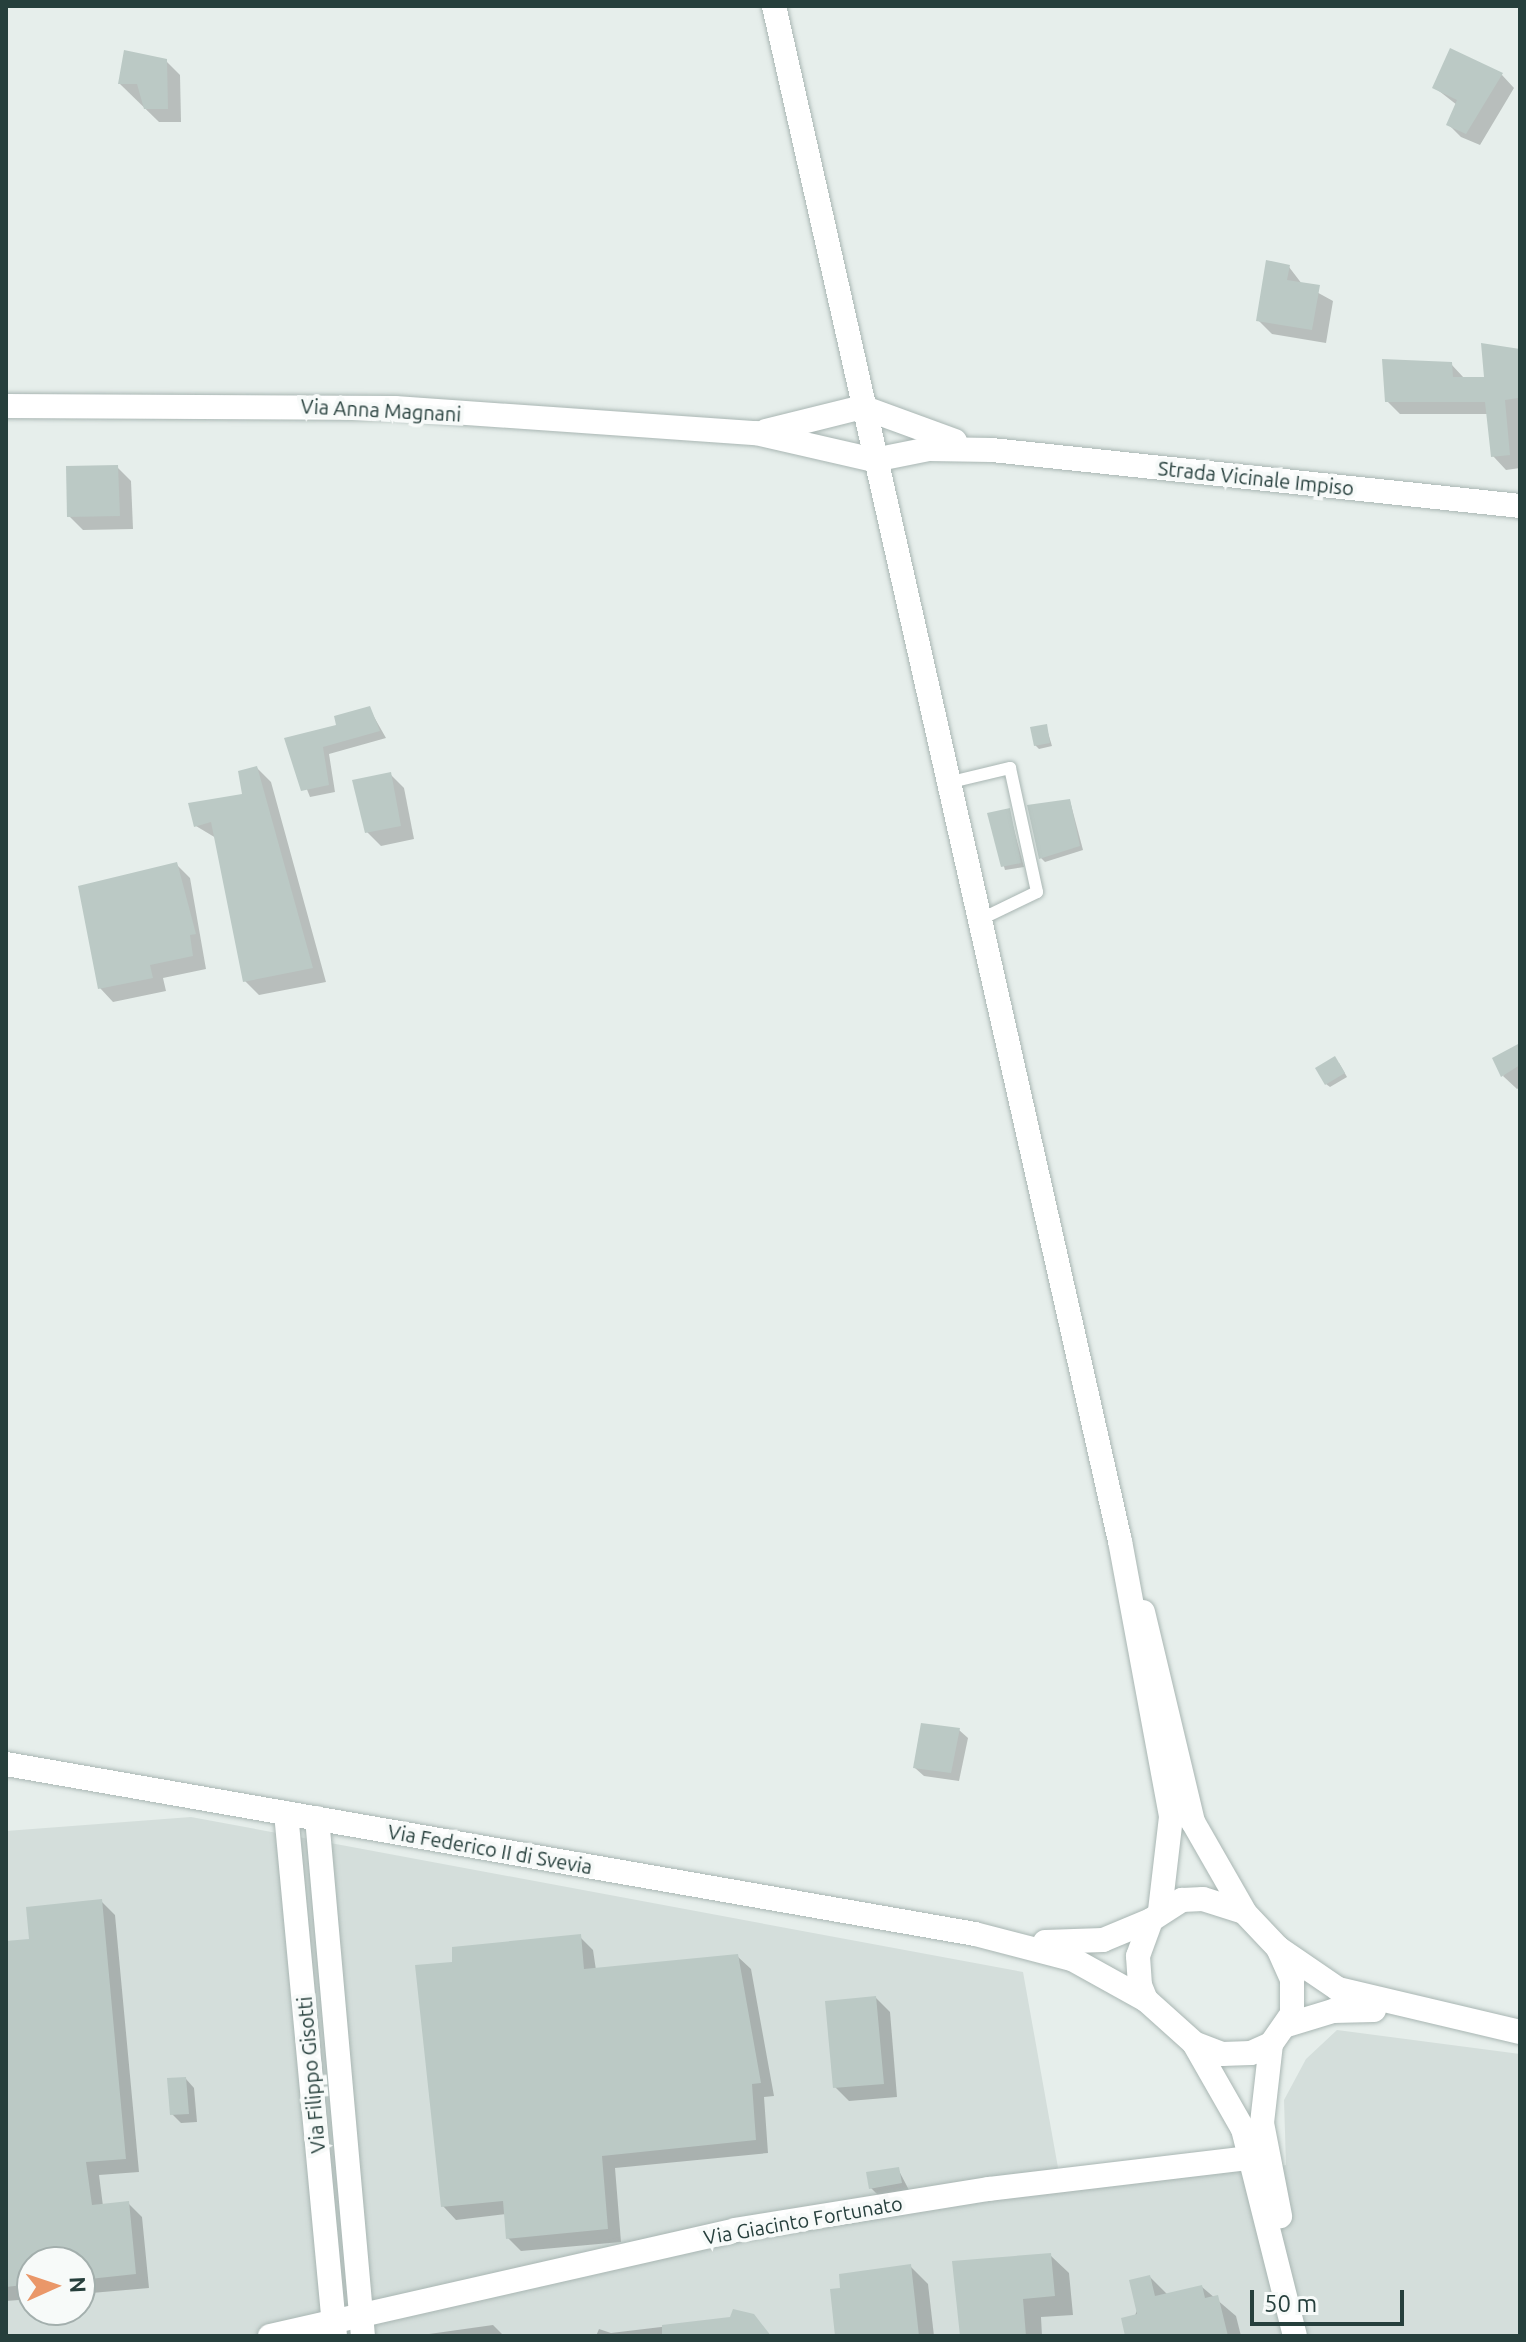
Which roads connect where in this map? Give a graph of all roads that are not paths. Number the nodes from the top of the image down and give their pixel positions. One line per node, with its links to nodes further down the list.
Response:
1 (774, 9): 3 (main road)
2 (6, 406): 4 (main road, Via Anna Magnani)
3 (862, 407): 4 (main road, Via Anna Magnani); 5 (main road); 6 (main road)
4 (756, 433): 6 (main road, Via Anna Magnani)
5 (992, 450): 6 (main road); 7 (main road, Strada Vicinale Impiso)
6 (874, 460): 8 (main road)
7 (1520, 506)
8 (947, 783): 9 (main road); 9 (lane)
9 (979, 920): 10 (main road)
10 (1120, 1541): 14 (main road); 15 (main road)
11 (6, 1764): 12 (main road, Via Federico II di Svevia)
12 (286, 1813): 13 (main road, Via Federico II di Svevia); 26 (main road, Via Filippo Gisotti)
13 (317, 1818): 16 (main road, Via Federico II di Svevia); 25 (main road, Via Filippo Gisotti)
14 (1244, 1912): 15 (main road); 17 (main road)
15 (1155, 1916): 16 (main road); 18 (main road)
16 (975, 1934): 18 (main road)
17 (1278, 1948): 19 (main road); 20 (main road)
18 (1146, 2000): 22 (main road)
19 (1436, 2016): 20 (main road); 21 (main road)
20 (1287, 2025): 23 (main road)
21 (1520, 2032)
22 (1194, 2043): 23 (main road); 24 (main road)
23 (1271, 2044): 29 (main road)
24 (1250, 2158): 25 (main road, Via Giacinto Fortunato); 28 (main road)
25 (362, 2326): 26 (main road, Via Giacinto Fortunato)
26 (335, 2331): 27 (main road, Via Giacinto Fortunato)
27 (270, 2336)
28 (1295, 2336)
29 (1305, 2336)

